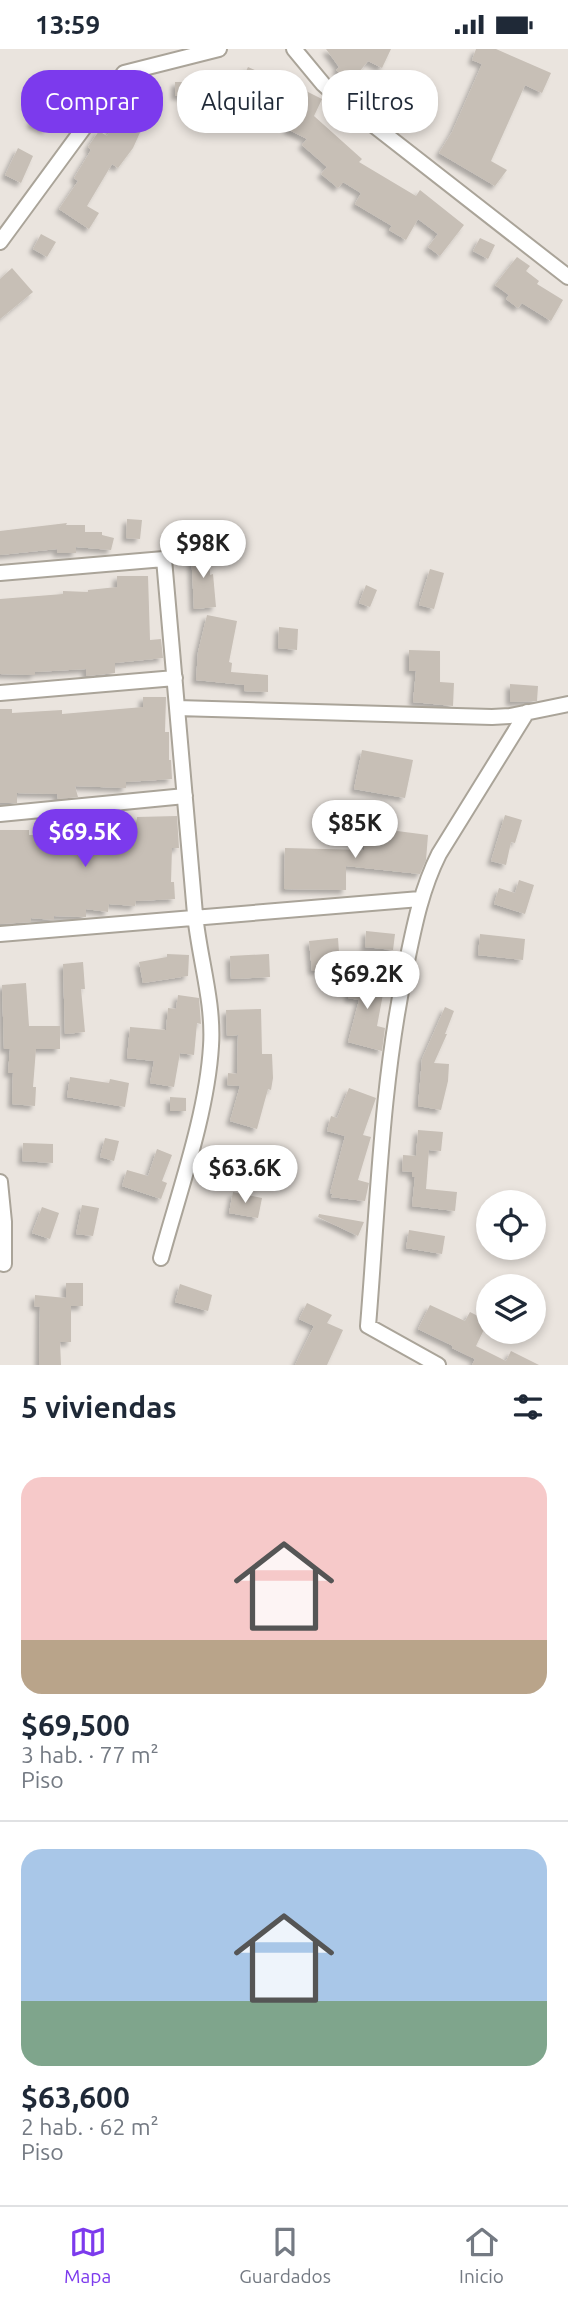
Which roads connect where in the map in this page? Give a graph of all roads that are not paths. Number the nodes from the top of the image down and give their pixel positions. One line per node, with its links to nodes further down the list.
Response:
1 (219, 49): 3 (street)
2 (294, 49): 4 (street)
3 (0, 242)
4 (568, 277)
5 (0, 573): 6 (street)
6 (175, 678): 7 (street); 9 (street)
7 (0, 693)
8 (568, 704): 10 (street)
9 (177, 708): 10 (street); 11 (street)
10 (527, 712): 13 (street)
11 (185, 796): 12 (street); 14 (street)
12 (0, 814)
13 (420, 899): 14 (street); 19 (street)
14 (195, 918): 15 (street); 17 (street)
15 (0, 934)
16 (0, 1182): 18 (street)
17 (161, 1258)
18 (0, 1263)
19 (438, 1365)

